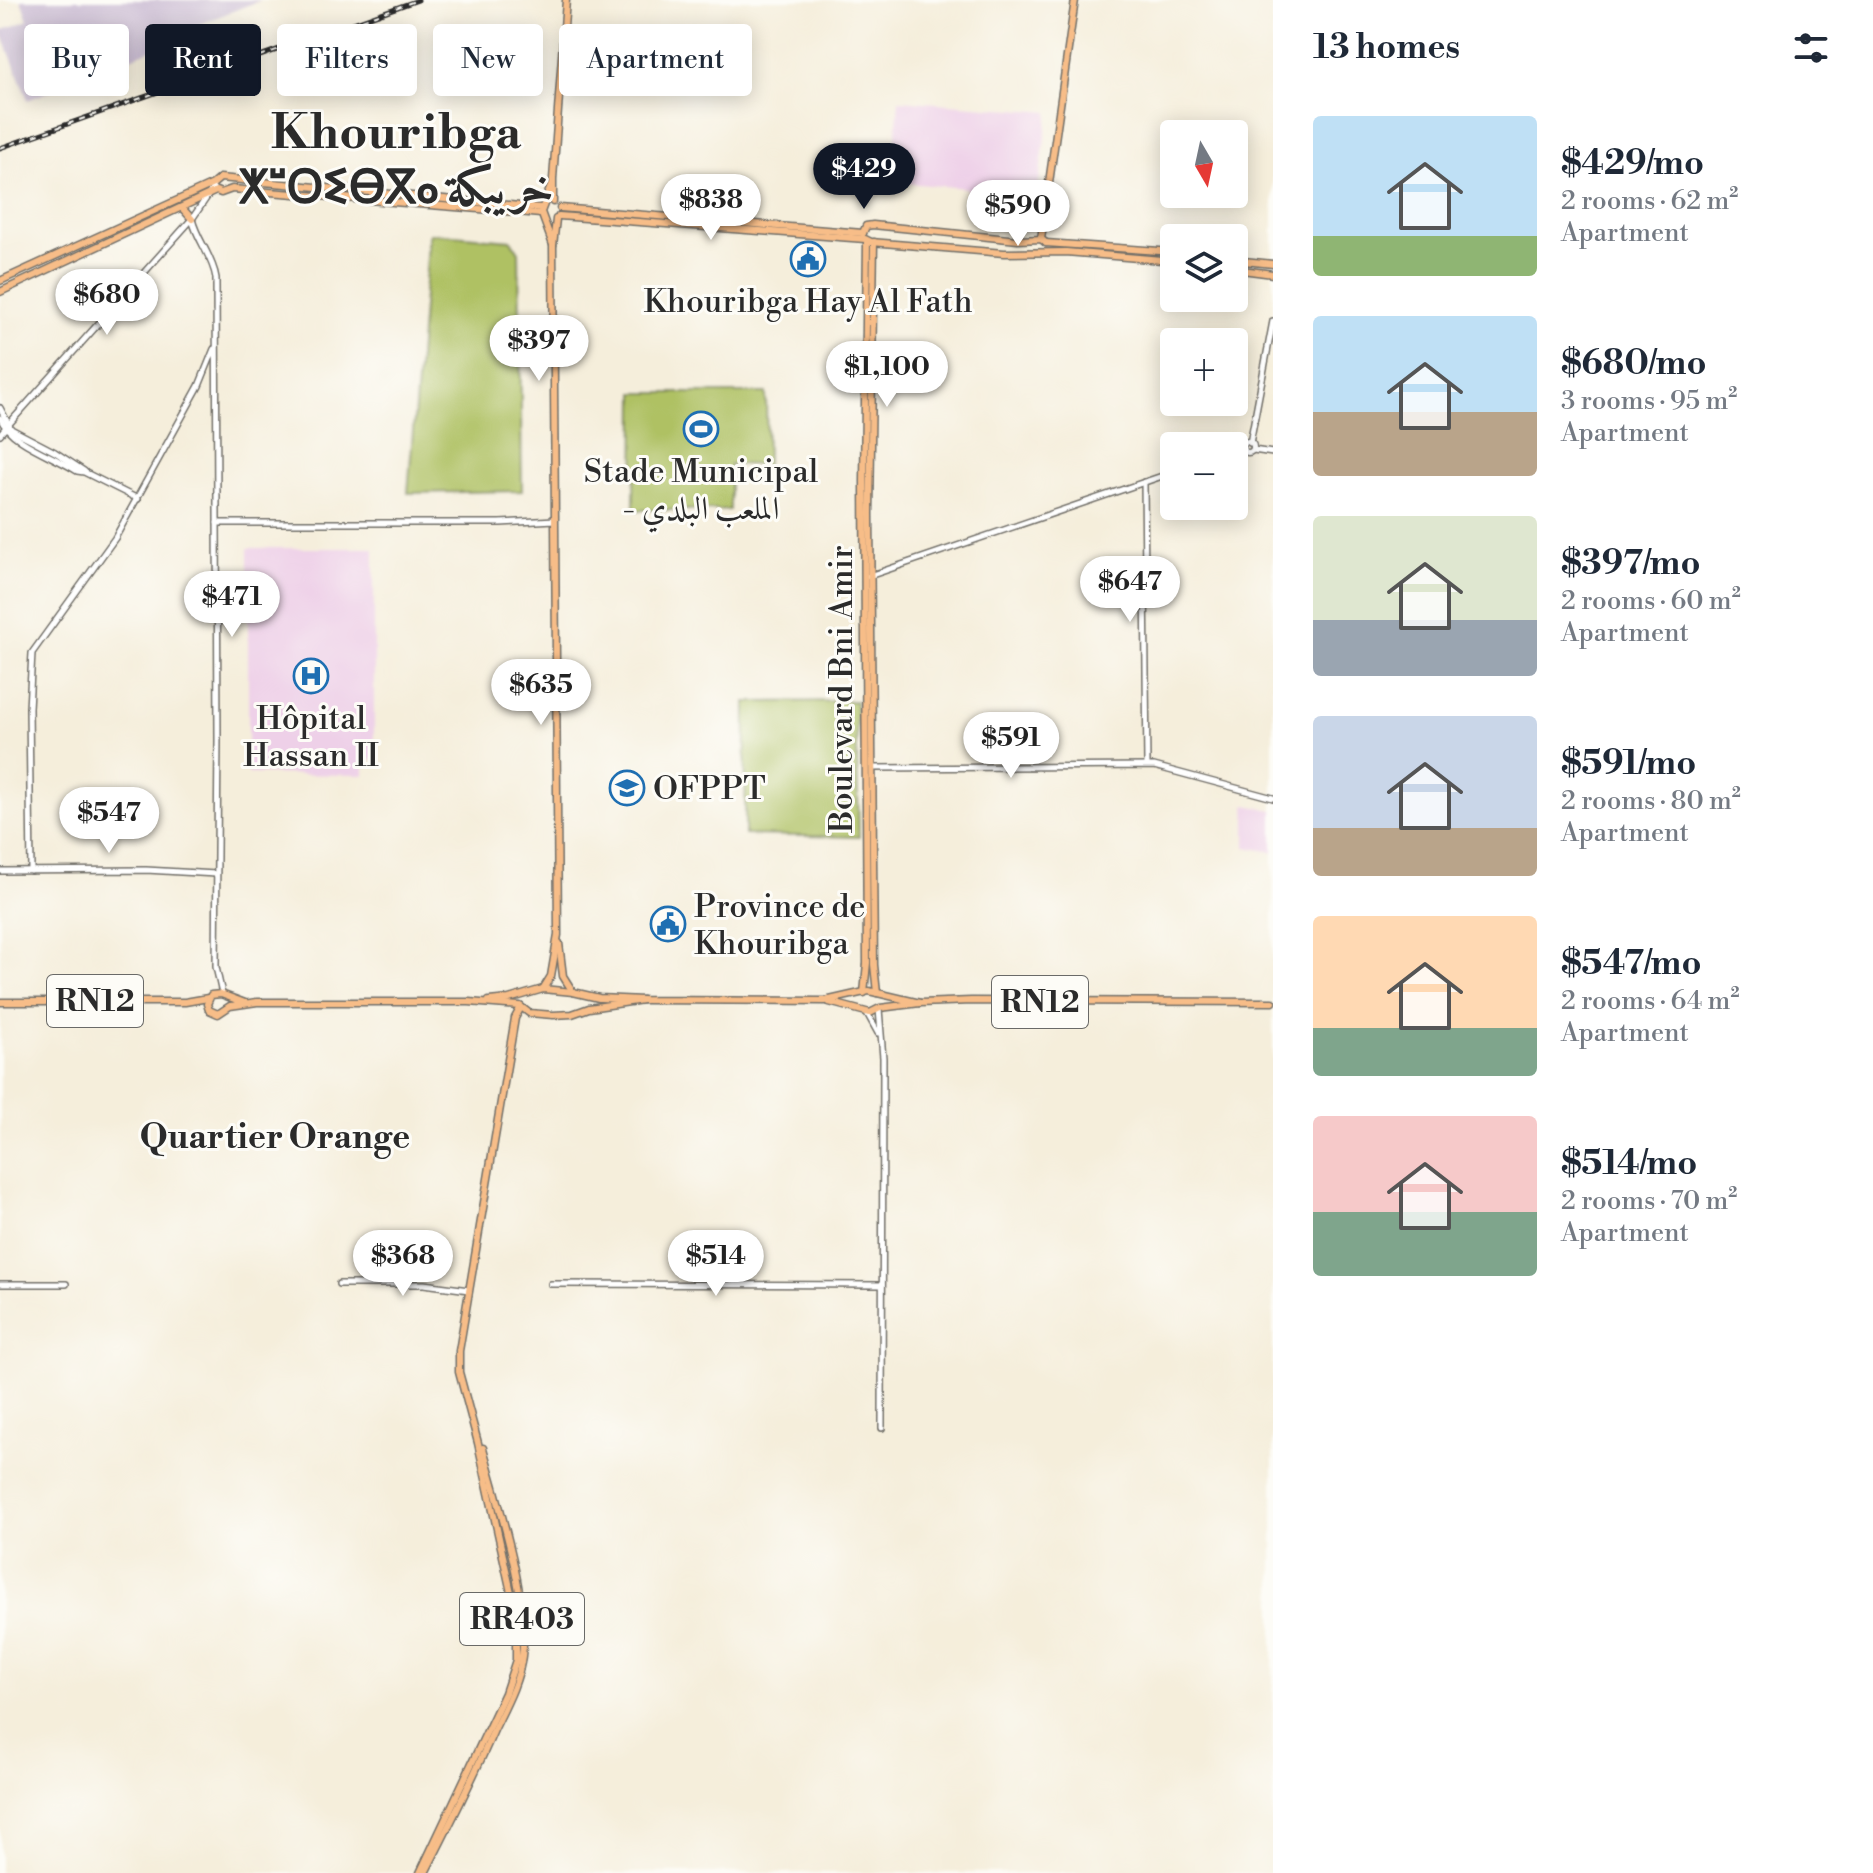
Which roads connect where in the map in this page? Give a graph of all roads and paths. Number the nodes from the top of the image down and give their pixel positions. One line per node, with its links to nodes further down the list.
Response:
1 (566, 0): 8 (main road)
2 (1075, 0): 13 (main road)
3 (226, 181): 4 (main road); 5 (main road); 8 (main road)
4 (213, 189): 5 (main road); 6 (main road); 10 (street); 22 (main road)
5 (226, 190): 8 (main road)
6 (182, 208): 10 (main road); 23 (main road)
7 (560, 208): 8 (main road); 9 (main road); 12 (main road)
8 (545, 209): 9 (main road); 14 (main road)
9 (557, 218): 12 (main road); 14 (main road)
10 (192, 219): 25 (street); 32 (street)
11 (878, 227): 12 (main road, Boulevard Bni Amir); 12 (main road); 13 (main road)
12 (869, 239): 16 (main road); 43 (main road, Boulevard Bni Amir)
13 (1041, 240): 15 (main road); 16 (main road); 16 (main road)
14 (553, 246): 41 (main road)
15 (1160, 251)
16 (1040, 252): 17 (main road)
17 (1160, 260)
18 (1248, 261): 19 (main road)
19 (1273, 264)
20 (1248, 271): 21 (main road)
21 (1273, 274)
22 (0, 281)
23 (0, 292)
24 (1273, 321): 34 (street)
25 (215, 344): 26 (street); 27 (street)
26 (205, 373): 27 (street); 28 (street)
27 (215, 373): 28 (street); 29 (street)
28 (200, 385): 29 (street); 40 (street)
29 (216, 390): 42 (street)
30 (0, 408): 32 (street)
31 (0, 418): 32 (street)
32 (6, 427): 33 (street); 40 (street)
33 (0, 434)
34 (1250, 443): 35 (street)
35 (1253, 450): 36 (street); 37 (street)
36 (1248, 451)
37 (1273, 453)
38 (1160, 477): 39 (street)
39 (1144, 482): 43 (street); 44 (street)
40 (138, 499): 48 (street)
41 (555, 520): 42 (street); 50 (main road)
42 (217, 523): 49 (street)
43 (868, 576): 45 (main road, Boulevard Bni Amir); 54 (main road, Boulevard Bni Amir)
44 (1147, 765): 45 (street); 46 (street)
45 (874, 768): 55 (main road, Boulevard Bni Amir)
46 (1273, 798)
47 (0, 871): 48 (street)
48 (31, 871): 49 (street)
49 (216, 874): 51 (street)
50 (558, 935): 52 (main road); 53 (main road)
51 (217, 980): 56 (street); 59 (street)
52 (543, 989): 53 (main road, RN12); 57 (main road, RN12)
53 (573, 992): 58 (main road, RN12)
54 (863, 994): 55 (main road, RN12); 61 (main road, RN12); 73 (main road)
55 (878, 994): 67 (main road, RN12); 72 (main road)
56 (223, 995): 59 (main road, RN12); 66 (main road, RN12); 69 (main road)
57 (522, 995): 65 (main road, RN12); 68 (main road)
58 (584, 995): 60 (main road, RN12); 71 (main road)
59 (211, 996): 64 (main road, RN12); 70 (main road)
60 (643, 1000): 61 (main road, RN12); 71 (main road, RN12)
61 (825, 1001): 73 (main road, RN12)
62 (1271, 1001): 67 (main road, RN12)
63 (0, 1002): 64 (main road, RN12)
64 (189, 1002): 70 (main road, RN12)
65 (469, 1002): 66 (main road, RN12); 68 (main road, RN12)
66 (245, 1003): 69 (main road, RN12)
67 (920, 1003): 72 (main road, RN12)
68 (520, 1007): 74 (main road); 75 (main road, RR403)
69 (226, 1008): 70 (main road, RN12)
70 (209, 1009)
71 (585, 1009): 74 (main road, RN12)
72 (880, 1009): 73 (main road, RN12); 76 (street)
73 (865, 1012): 76 (street)
74 (529, 1013): 75 (main road)
75 (515, 1024): 82 (main road, RR403)
76 (880, 1037): 81 (street)
77 (0, 1284): 78 (street)
78 (66, 1284)
79 (339, 1284): 82 (street)
80 (551, 1284): 81 (street)
81 (882, 1285): 83 (street)
82 (469, 1290): 84 (main road, RR403)
83 (882, 1428)
84 (422, 1873)

